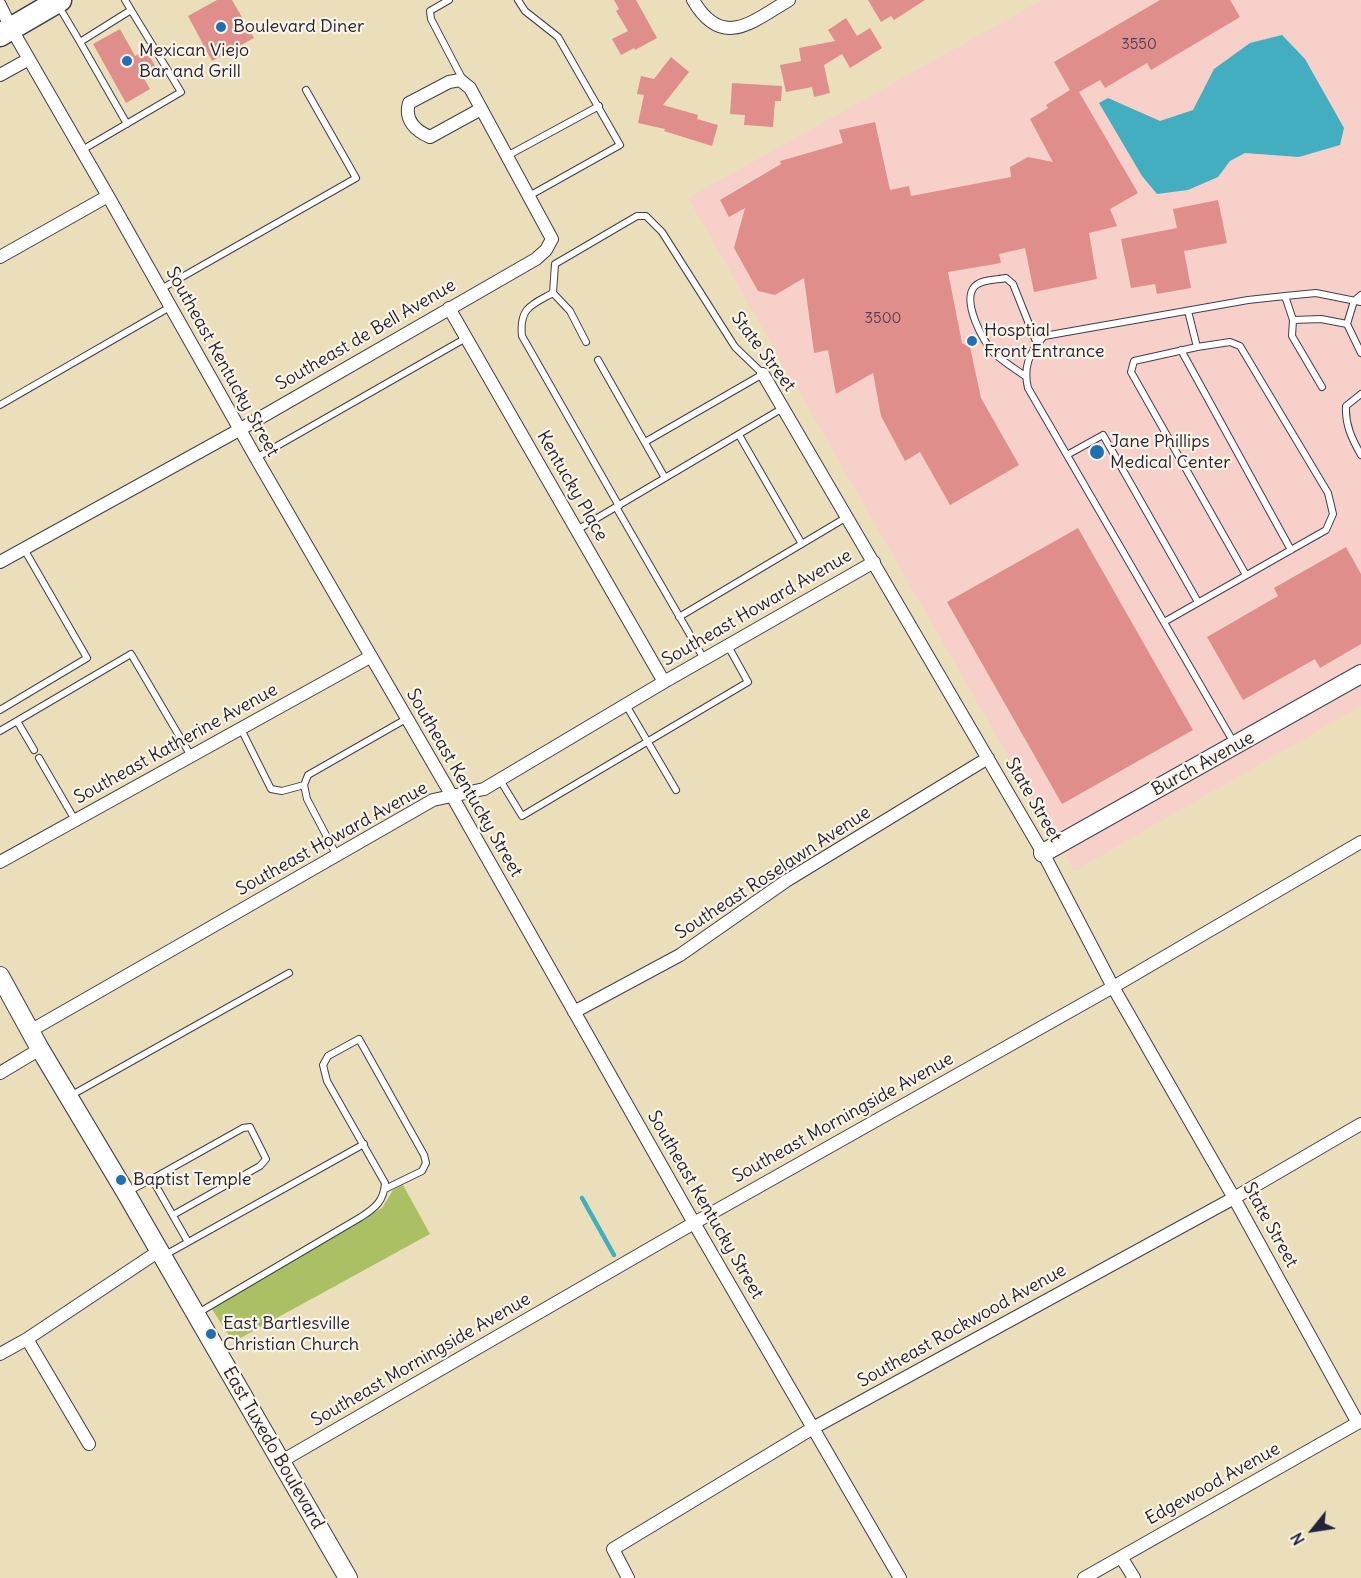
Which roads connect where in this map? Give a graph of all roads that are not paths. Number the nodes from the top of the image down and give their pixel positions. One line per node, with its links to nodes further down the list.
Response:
1 (125, 0): 8 (lane)
2 (449, 0): 13 (lane)
3 (518, 0): 15 (lane)
4 (693, 0): 5 (street)
5 (789, 0)
6 (58, 1): 9 (highway); 10 (lane)
7 (0, 5): 9 (street, Southeast Kentucky Street)
8 (131, 10): 10 (lane); 17 (lane)
9 (6, 32): 11 (street, Southeast Kentucky Street)
10 (80, 42): 17 (lane)
11 (28, 59): 12 (street); 18 (street, Southeast Kentucky Street)
12 (0, 75)
13 (466, 85): 16 (street, Southeast de Bell Avenue); 16 (street)
14 (306, 90): 23 (lane)
15 (599, 106): 19 (lane); 21 (lane)
16 (481, 109): 19 (street, Southeast de Bell Avenue)
17 (127, 124): 18 (lane)
18 (82, 150): 20 (street, Southeast Kentucky Street)
19 (507, 156): 21 (street, Southeast de Bell Avenue)
20 (108, 196): 22 (street); 23 (street, Southeast Kentucky Street)
21 (529, 196): 29 (street, Southeast de Bell Avenue)
22 (0, 257)
23 (160, 289): 28 (street, Southeast Kentucky Street)
24 (553, 293): 34 (lane); 40 (lane, State Street); 53 (lane)
25 (1361, 295): 27 (lane)
26 (1285, 296): 27 (lane); 30 (lane); 31 (lane)
27 (1358, 302): 32 (lane)
28 (170, 307): 44 (lane); 46 (street, Southeast Kentucky Street)
29 (449, 308): 33 (street, Kentucky Place); 46 (street, Southeast de Bell Avenue)
30 (1188, 311): 35 (lane); 36 (lane)
31 (1293, 320): 32 (lane); 42 (lane)
32 (1347, 324): 38 (lane)
33 (466, 338): 51 (lane); 55 (street, Kentucky Place)
34 (586, 342)
35 (1037, 344): 41 (lane); 41 (lane)
36 (1197, 347): 37 (lane); 58 (lane)
37 (1181, 351): 58 (lane); 61 (lane)
38 (1361, 353)
39 (598, 360): 48 (lane)
40 (763, 374): 45 (street, State Street); 48 (lane)
41 (1025, 376): 50 (lane)
42 (1322, 387)
43 (1361, 394): 49 (lane)
44 (0, 405)
45 (783, 408): 47 (lane); 54 (street, State Street)
46 (239, 430): 51 (street, Southeast Kentucky Street); 57 (street, Southeast de Bell Avenue)
47 (739, 435): 52 (lane); 56 (lane)
48 (645, 442): 52 (lane)
49 (1361, 455)
50 (1067, 456): 62 (lane); 64 (lane)
51 (256, 458): 66 (street, Southeast Kentucky Street)
52 (665, 478): 53 (lane)
53 (618, 506): 55 (lane); 63 (lane)
54 (847, 517): 56 (lane); 60 (street, State Street)
55 (577, 530): 69 (street, Kentucky Place)
56 (802, 544): 63 (lane)
57 (24, 549): 59 (street, Southeast de Bell Avenue); 71 (lane)
58 (1291, 550): 61 (lane)
59 (0, 562)
60 (874, 562): 65 (street, Southeast Howard Avenue); 81 (street, State Street)
61 (1246, 575): 62 (lane)
62 (1198, 602): 64 (lane)
63 (679, 617): 67 (lane)
64 (1164, 622): 77 (lane)
65 (728, 646): 67 (street, Southeast Howard Avenue); 76 (lane)
66 (370, 657): 72 (street, Southeast Kentucky Street); 74 (street, Southeast Katherine Avenue)
67 (704, 660): 69 (street, Southeast Howard Avenue)
68 (1361, 674): 77 (main road, Burch Avenue)
69 (664, 682): 70 (street, Southeast Howard Avenue)
70 (626, 705): 76 (lane); 82 (street, Southeast Howard Avenue)
71 (0, 709)
72 (406, 719): 83 (lane); 85 (street, Southeast Kentucky Street)
73 (17, 721): 75 (lane); 78 (lane); 79 (lane)
74 (241, 729): 79 (street, Southeast Katherine Avenue); 83 (lane)
75 (0, 731)
76 (647, 742): 82 (lane); 84 (lane)
77 (1236, 746): 88 (main road, Burch Avenue)
78 (34, 750)
79 (191, 756): 86 (street, Southeast Katherine Avenue)
80 (39, 758): 86 (lane)
81 (988, 758): 88 (street, State Street); 94 (street, Southeast Roselawn Avenue)
82 (500, 780): 85 (street, Southeast Howard Avenue)
83 (304, 785): 89 (lane)
84 (676, 790)
85 (452, 796): 89 (street, Southeast Howard Avenue); 94 (street, Southeast Kentucky Street)
86 (75, 820): 90 (street, Southeast Katherine Avenue)
87 (1361, 842): 93 (street, Southeast Morningside Avenue)
88 (1043, 854): 93 (street, State Street)
89 (337, 856): 95 (street, Southeast Howard Avenue)
90 (0, 862)
91 (289, 973): 98 (lane)
92 (0, 976): 95 (main road, East Tuxedo Boulevard)
93 (1113, 987): 104 (street, State Street); 106 (street, Southeast Morningside Avenue)
94 (574, 1012): 106 (street, Southeast Kentucky Street)
95 (30, 1031): 96 (main road, East Tuxedo Boulevard)
96 (40, 1049): 97 (street); 98 (main road, East Tuxedo Boulevard)
97 (1, 1070)
98 (69, 1097): 103 (main road, East Tuxedo Boulevard)
99 (1361, 1124): 104 (street, Southeast Rockwood Avenue)
100 (364, 1144): 102 (lane); 102 (lane); 107 (lane)
101 (152, 1179): 103 (lane); 105 (lane); 105 (lane)
102 (385, 1189): 109 (lane)
103 (126, 1193): 108 (main road, East Tuxedo Boulevard)
104 (1234, 1198): 112 (street, State Street); 113 (street, Southeast Rockwood Avenue)
105 (173, 1215): 107 (lane)
106 (694, 1223): 113 (street, Southeast Kentucky Street); 115 (street, Southeast Morningside Avenue)
107 (188, 1242): 108 (lane)
108 (160, 1254): 109 (main road, East Tuxedo Boulevard); 110 (street)
109 (195, 1314): 115 (main road, East Tuxedo Boulevard)
110 (27, 1340): 111 (street); 114 (street)
111 (0, 1354)
112 (1359, 1422): 116 (street, Edgewood Avenue)
113 (813, 1428): 118 (street, Southeast Rockwood Avenue); 119 (street, Southeast Kentucky Street)
114 (89, 1444)
115 (280, 1462): 117 (main road, East Tuxedo Boulevard)
116 (1121, 1557): 120 (street, Edgewood Avenue); 121 (street)
117 (348, 1578)
118 (628, 1578)
119 (900, 1578)
120 (1083, 1578)
121 (1134, 1578)

